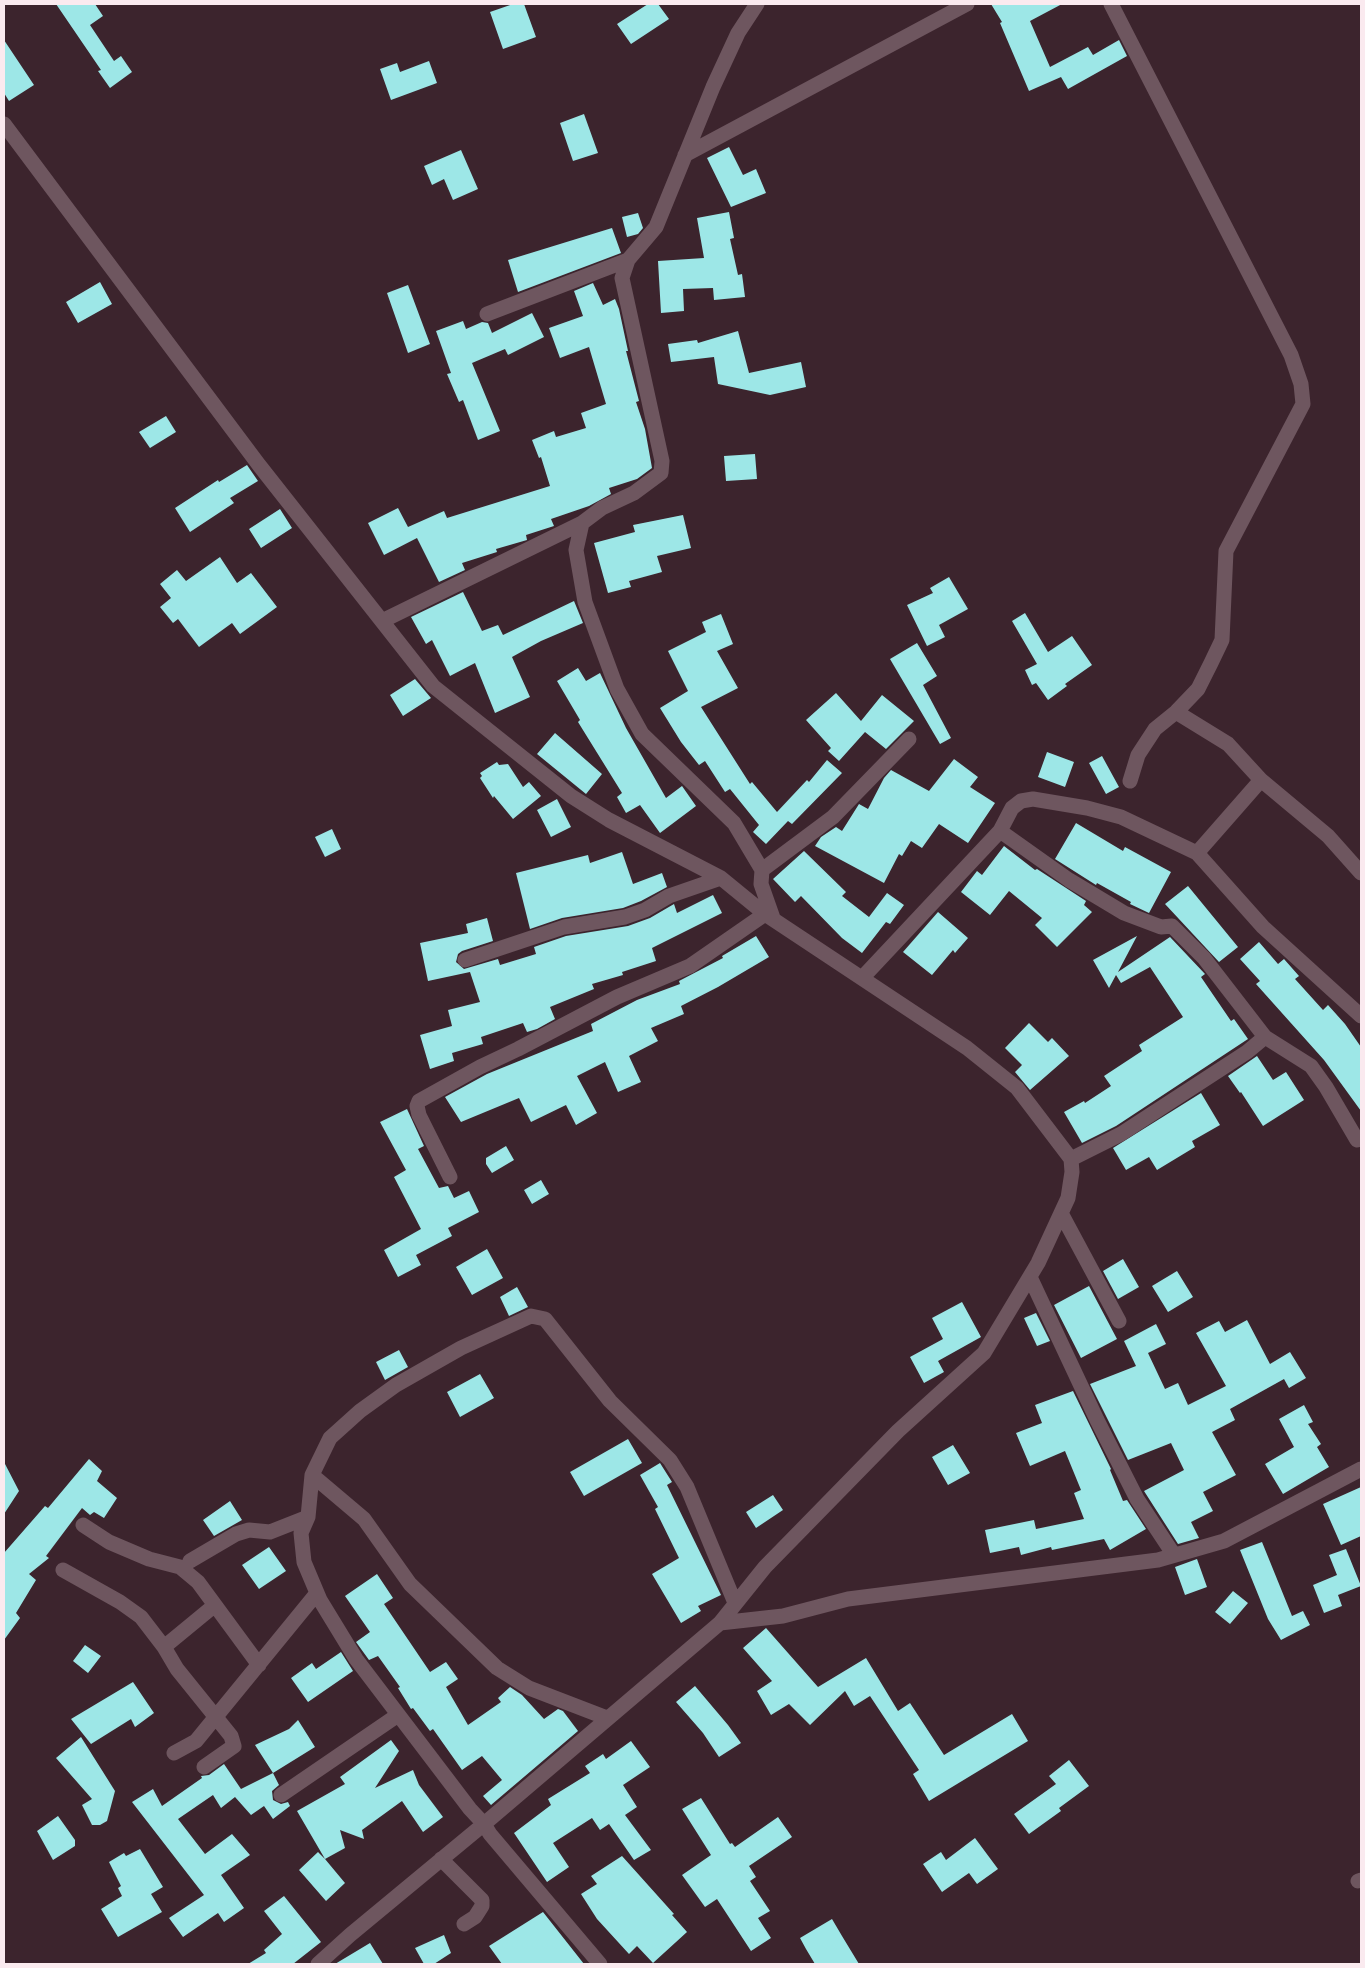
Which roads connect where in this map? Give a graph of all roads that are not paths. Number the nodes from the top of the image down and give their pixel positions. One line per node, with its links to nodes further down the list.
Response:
1 (967, 4): 5 (street)
2 (1111, 4): 10 (street)
3 (749, 7): 5 (street)
4 (4, 124): 9 (street)
5 (685, 155): 6 (street)
6 (628, 260): 7 (street); 8 (street)
7 (487, 314)
8 (582, 523): 9 (street); 16 (street)
9 (382, 621): 18 (street)
10 (1176, 712): 12 (street); 13 (street)
11 (910, 739): 16 (street)
12 (1262, 780): 15 (street); 17 (street)
13 (1130, 781)
14 (1000, 831): 15 (street); 21 (street); 23 (street)
15 (1197, 853): 22 (street)
16 (762, 870): 19 (street)
17 (1361, 874)
18 (722, 878): 19 (street); 20 (street)
19 (769, 916): 21 (street); 26 (street)
20 (465, 960)
21 (863, 977): 25 (street)
22 (1361, 1016)
23 (1265, 1037): 24 (street); 25 (street)
24 (1357, 1140)
25 (1071, 1159): 27 (street)
26 (450, 1177)
27 (1061, 1213): 28 (street); 29 (street)
28 (1030, 1277): 34 (street); 38 (street)
29 (1119, 1321)
30 (1361, 1469): 34 (street)
31 (312, 1475): 32 (street); 38 (street); 45 (street)
32 (308, 1517): 35 (street); 37 (street)
33 (83, 1525): 39 (street)
34 (1174, 1555): 40 (street)
35 (190, 1561)
36 (63, 1570): 41 (street)
37 (317, 1593): 42 (street); 43 (street)
38 (736, 1603): 40 (street)
39 (215, 1605): 41 (street); 42 (street)
40 (720, 1623): 45 (street)
41 (164, 1647): 44 (street)
42 (259, 1665): 44 (street)
43 (398, 1715): 48 (street); 49 (street)
44 (214, 1717): 46 (street); 47 (street)
45 (607, 1718): 49 (street)
46 (174, 1753)
47 (204, 1767)
48 (281, 1795)
49 (484, 1824): 50 (street); 53 (street)
50 (441, 1859): 51 (street); 52 (street)
51 (464, 1924)
52 (318, 1964)
53 (600, 1964)

